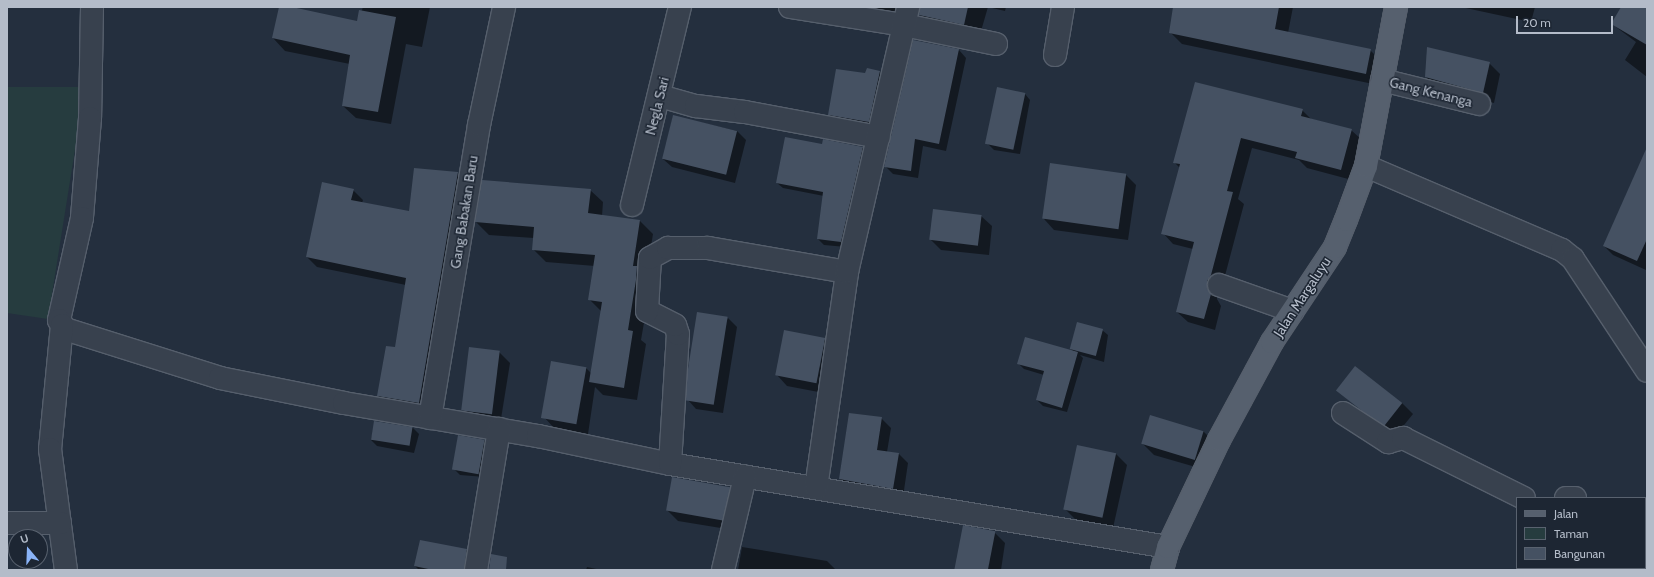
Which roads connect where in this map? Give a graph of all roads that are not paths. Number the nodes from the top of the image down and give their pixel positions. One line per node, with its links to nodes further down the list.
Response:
1 (92, 7): 19 (street)
2 (504, 7): 22 (street, Gang Babakan Baru)
3 (680, 7): 11 (street, Negla Sari)
4 (790, 7): 7 (street)
5 (1063, 7): 9 (street)
6 (1396, 7): 10 (main road, Jalan Margaluyu)
7 (906, 16): 8 (street); 13 (street)
8 (996, 44)
9 (1055, 55)
10 (1382, 80): 12 (street, Gang Kenanga); 14 (main road, Jalan Margaluyu)
11 (660, 96): 13 (street); 15 (street, Negla Sari)
12 (1479, 104)
13 (879, 137): 16 (street)
14 (1366, 166): 18 (main road, Jalan Margaluyu); 20 (street)
15 (632, 205)
16 (847, 272): 24 (street); 26 (street)
17 (1219, 285): 18 (street)
18 (1293, 311): 30 (main road, Jalan Margaluyu)
19 (62, 325): 22 (street); 29 (street)
20 (1647, 371)
21 (1343, 413): 27 (street)
22 (430, 418): 23 (street)
23 (499, 429): 24 (street); 32 (street)
24 (670, 464): 25 (street)
25 (745, 477): 26 (street); 33 (street)
26 (816, 488): 30 (street)
27 (1522, 497)
28 (7, 523): 29 (street)
29 (60, 523): 31 (street)
30 (1168, 547): 34 (main road, Jalan Margaluyu)
31 (66, 570)
32 (476, 570)
33 (723, 570)
34 (1162, 570)

